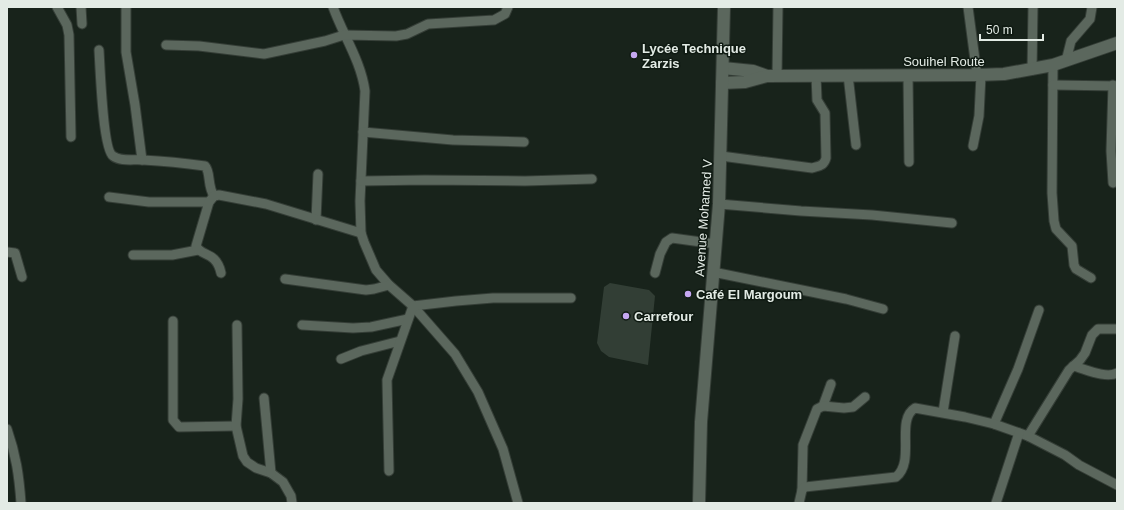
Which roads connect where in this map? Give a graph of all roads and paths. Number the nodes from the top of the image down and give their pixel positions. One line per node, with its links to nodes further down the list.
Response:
1 (57, 7): 29 (street)
2 (81, 7): 11 (street)
3 (126, 7): 34 (street)
4 (333, 7): 12 (street)
5 (508, 7): 12 (street)
6 (724, 7): 18 (main road, Avenue Mohamed V)
7 (778, 7): 24 (street)
8 (968, 7): 23 (street)
9 (1033, 7): 19 (street)
10 (1092, 7): 16 (street)
11 (82, 24)
12 (344, 35): 14 (street); 28 (street)
13 (1117, 44): 16 (main road, Souihel Route)
14 (166, 45)
15 (99, 50): 34 (street)
16 (1066, 61): 17 (main road, Souihel Route)
17 (1053, 65): 19 (main road, Souihel Route); 26 (street)
18 (723, 68): 24 (main road); 25 (main road, Avenue Mohamed V)
19 (1032, 70): 23 (main road, Souihel Route)
20 (816, 75): 21 (main road, Souihel Route); 24 (main road, Souihel Route); 33 (street)
21 (848, 75): 22 (main road, Souihel Route); 31 (street)
22 (908, 75): 23 (main road, Souihel Route); 35 (street)
23 (979, 75): 32 (street)
24 (772, 76): 25 (main road)
25 (722, 83): 33 (main road, Avenue Mohamed V)
26 (1053, 85): 27 (street); 54 (street)
27 (1115, 85): 39 (street)
28 (363, 132): 30 (street); 38 (street)
29 (71, 137)
30 (524, 142)
31 (856, 145)
32 (973, 146)
33 (721, 156): 42 (main road, Avenue Mohamed V)
34 (142, 160): 41 (street)
35 (909, 162)
36 (318, 174): 43 (street)
37 (592, 179): 38 (street)
38 (361, 181): 45 (street)
39 (1112, 183)
40 (109, 197): 41 (street)
41 (211, 199): 43 (street); 47 (street)
42 (719, 204): 44 (street); 46 (main road, Avenue Mohamed V)
43 (316, 220): 45 (street)
44 (952, 223)
45 (361, 233): 56 (street)
46 (716, 244): 50 (main road, Avenue Mohamed V); 52 (street)
47 (198, 250): 49 (street); 51 (street)
48 (7, 252): 53 (street)
49 (133, 255)
50 (714, 272): 59 (street); 88 (main road, Avenue Mohamed V)
51 (222, 273)
52 (655, 273)
53 (22, 277)
54 (1091, 278)
55 (285, 279): 56 (street)
56 (389, 285): 58 (street)
57 (571, 298): 58 (street)
58 (413, 306): 61 (street); 87 (street)
59 (883, 309)
60 (1038, 310): 76 (street)
61 (408, 319): 64 (street); 67 (street)
62 (173, 321): 77 (street)
63 (237, 325): 77 (street)
64 (302, 325)
65 (1117, 329): 69 (street)
66 (955, 336): 75 (street)
67 (400, 341): 68 (street); 81 (street)
68 (340, 359)
69 (1073, 366): 70 (street); 80 (street)
70 (1117, 373)
71 (831, 384): 74 (street)
72 (865, 397): 74 (street)
73 (264, 398): 82 (street)
74 (823, 406): 84 (street)
75 (943, 412): 76 (street); 84 (street)
76 (994, 424): 79 (street)
77 (236, 426): 82 (street)
78 (7, 429): 85 (street)
79 (1019, 433): 80 (street); 90 (street)
80 (1028, 436): 83 (street)
81 (389, 471)
82 (271, 473): 86 (street)
83 (1117, 485)
84 (802, 490): 89 (street)
85 (21, 503)
86 (292, 503)
87 (518, 503)
88 (699, 503)
89 (798, 503)
90 (996, 503)

